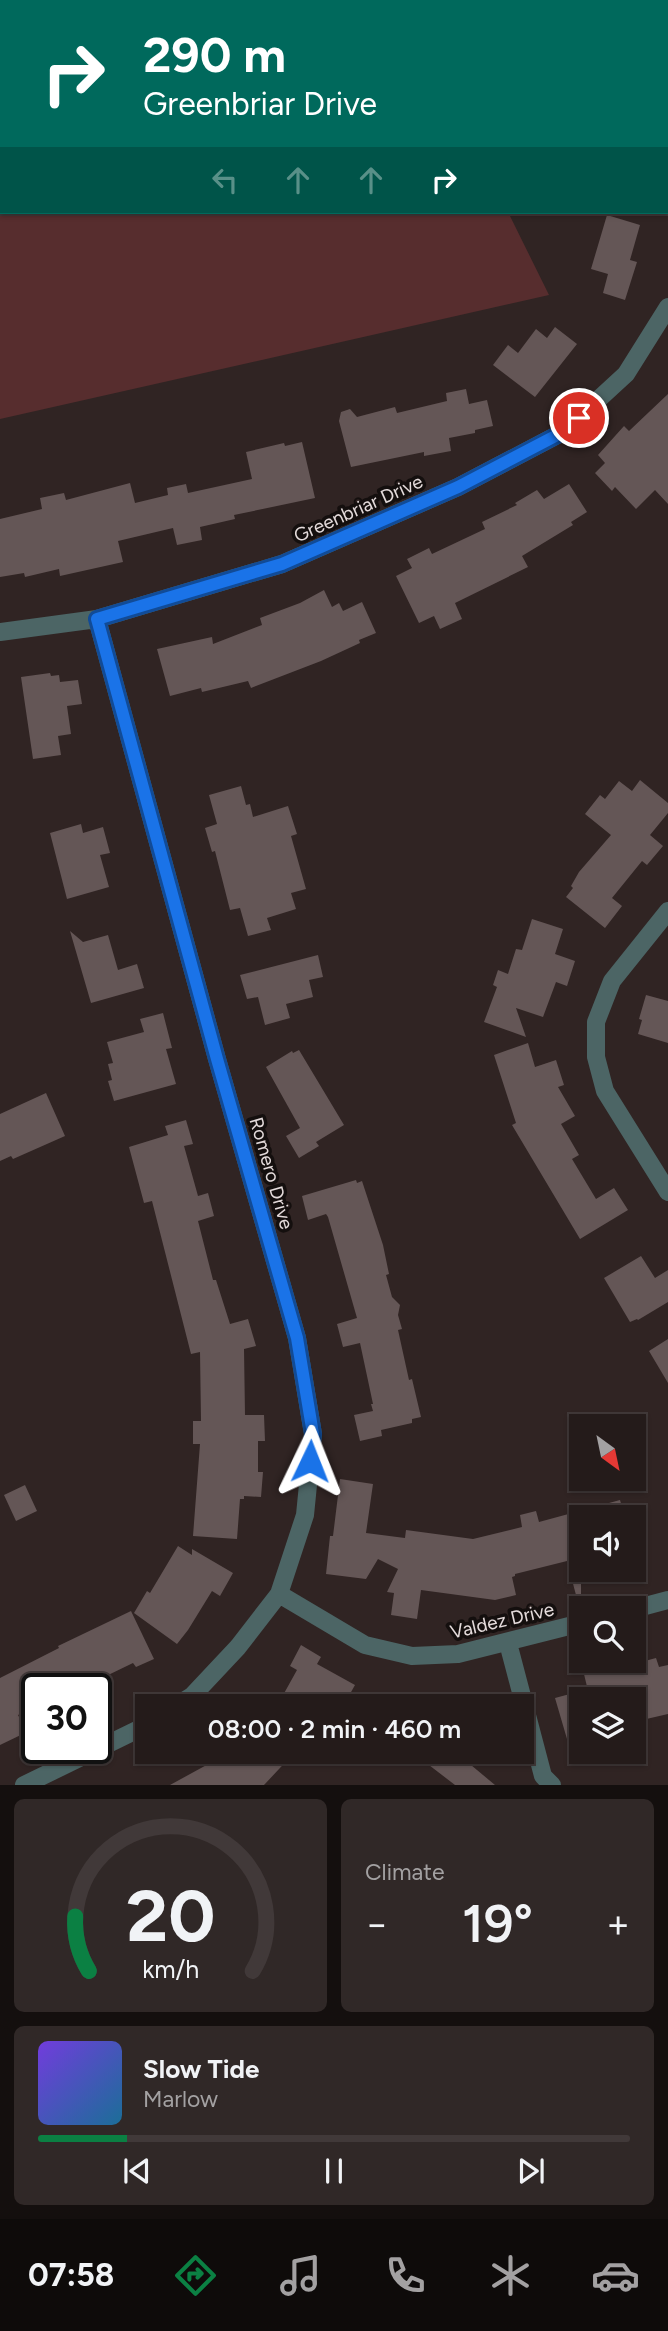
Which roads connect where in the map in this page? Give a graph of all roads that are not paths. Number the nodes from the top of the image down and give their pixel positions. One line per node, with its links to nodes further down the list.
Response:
1 (668, 307): 2 (street, Greenbriar Drive)
2 (97, 619): 3 (street, Greenbriar Drive); 6 (street, Romero Drive)
3 (0, 632)
4 (668, 911): 5 (street)
5 (668, 1192)
6 (279, 1594): 10 (street, Valdez Drive); 11 (street, Romero Drive)
7 (668, 1600): 8 (street)
8 (646, 1606)
9 (569, 1626): 10 (street, Valdez Drive)
10 (508, 1643): 14 (street)
11 (194, 1694)
12 (135, 1731): 13 (street)
13 (24, 1785)
14 (552, 1785)

